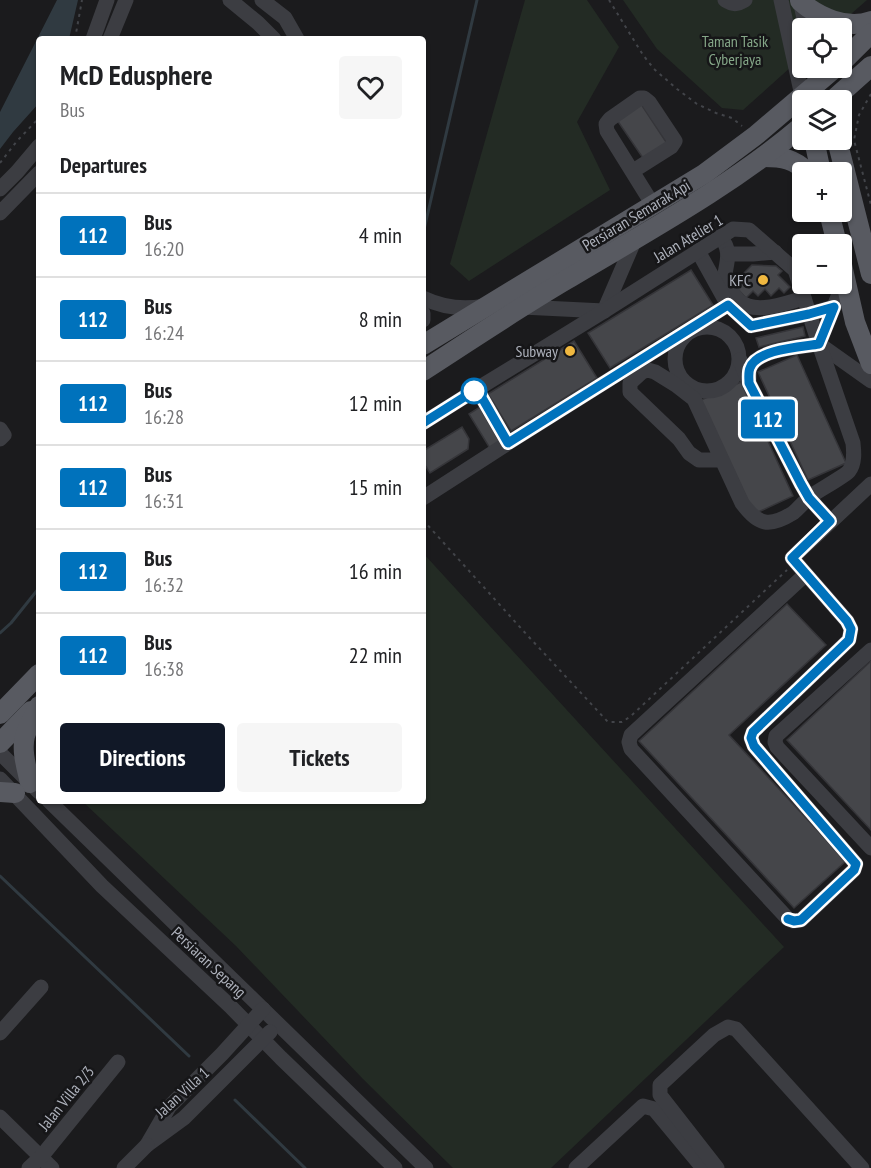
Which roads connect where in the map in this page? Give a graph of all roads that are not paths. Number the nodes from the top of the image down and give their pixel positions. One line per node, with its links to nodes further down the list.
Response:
1 (107, 0): 11 (street)
2 (126, 0): 12 (street)
3 (230, 0): 13 (street)
4 (262, 0): 14 (street)
5 (725, 0): 6 (street)
6 (745, 0)
7 (794, 0): 8 (street); 9 (main road); 17 (street)
8 (802, 18)
9 (871, 21)
10 (871, 33): 15 (main road)
11 (94, 36)
12 (111, 36)
13 (271, 36)
14 (295, 36)
15 (852, 52)
16 (871, 66): 18 (main road)
17 (802, 90)
18 (844, 90)
19 (792, 107): 28 (main road, Persiaran Semarak Api)
20 (792, 134): 23 (main road, Persiaran Semarak Api)
21 (36, 150): 27 (street)
22 (840, 150): 35 (main road)
23 (764, 157): 24 (main road); 31 (main road, Persiaran Semarak Api)
24 (793, 162)
25 (633, 171): 25 (street); 28 (street)
26 (36, 176): 29 (street)
27 (0, 189)
28 (653, 205): 40 (main road, Persiaran Semarak Api)
29 (0, 213)
30 (720, 237): 32 (street, Jalan Atelier 1); 33 (street, Jalan Atelier 1); 34 (street)
31 (635, 239): 42 (main road, Persiaran Semarak Api); 44 (street)
32 (698, 251): 41 (street); 44 (street, Jalan Atelier 1)
33 (776, 252): 34 (street); 38 (street, Jalan Atelier 1)
34 (728, 254): 38 (street)
35 (871, 274)
36 (837, 294): 43 (street)
37 (848, 294): 49 (main road)
38 (804, 298): 45 (street, Jalan Atelier 1)
39 (426, 299): 40 (street)
40 (488, 305): 46 (main road, Persiaran Semarak Api)
41 (728, 305): 45 (street); 57 (street)
42 (522, 307): 44 (street); 50 (main road, Persiaran Semarak Api)
43 (834, 307): 45 (street); 47 (street)
44 (604, 311): 53 (street, Jalan Atelier 1)
45 (809, 314): 47 (street, Jalan Atelier 1)
46 (426, 343)
47 (819, 344): 51 (street); 52 (street); 61 (street, Jalan Atelier 1)
48 (740, 360): 48 (street); 52 (street)
49 (871, 364)
50 (426, 369)
51 (871, 381)
52 (749, 383): 61 (street)
53 (477, 389): 54 (street, Jalan Atelier 1); 57 (street)
54 (426, 421)
55 (0, 429): 56 (street)
56 (0, 439)
57 (508, 443): 60 (street)
58 (722, 459): 58 (street); 61 (street)
59 (871, 484): 62 (street)
60 (426, 492)
61 (809, 498): 62 (street)
62 (830, 521): 63 (street)
63 (806, 574): 63 (street)
64 (871, 650): 74 (street)
65 (36, 678): 66 (main road)
66 (5, 706)
67 (36, 708): 69 (main road)
68 (36, 712): 72 (main road)
69 (0, 743)
70 (0, 753): 72 (street, Persiaran Sepang)
71 (0, 779): 72 (street, Persiaran Sepang)
72 (21, 790): 76 (street, Persiaran Sepang)
73 (52, 804): 77 (street, Persiaran Sepang)
74 (871, 848)
75 (41, 987): 80 (street)
76 (230, 1006): 79 (street, Persiaran Sepang); 82 (street)
77 (263, 1009): 78 (street, Persiaran Sepang); 79 (street, Jalan Villa 1)
78 (278, 1023): 81 (street, Jalan Villa 1); 93 (street, Persiaran Sepang)
79 (248, 1024): 81 (street, Persiaran Sepang); 82 (street, Jalan Villa 1)
80 (0, 1033)
81 (263, 1040): 83 (street, Persiaran Sepang); 85 (street, Jalan Villa 1)
82 (222, 1054): 87 (street, Jalan Villa 1)
83 (281, 1058): 85 (street); 92 (street, Persiaran Sepang)
84 (118, 1062): 88 (street, Jalan Villa 2/3)
85 (238, 1064): 87 (street, Jalan Villa 1)
86 (0, 1117): 88 (street)
87 (147, 1145): 91 (street, Jalan Villa 1)
88 (41, 1157): 89 (street, Jalan Villa 2/3); 90 (street)
89 (29, 1168)
90 (52, 1168)
91 (124, 1168)
92 (395, 1168)
93 (426, 1168)
94 (576, 1168): 95 (street)
95 (703, 1168)
96 (717, 1168): 97 (street)
97 (862, 1168)

